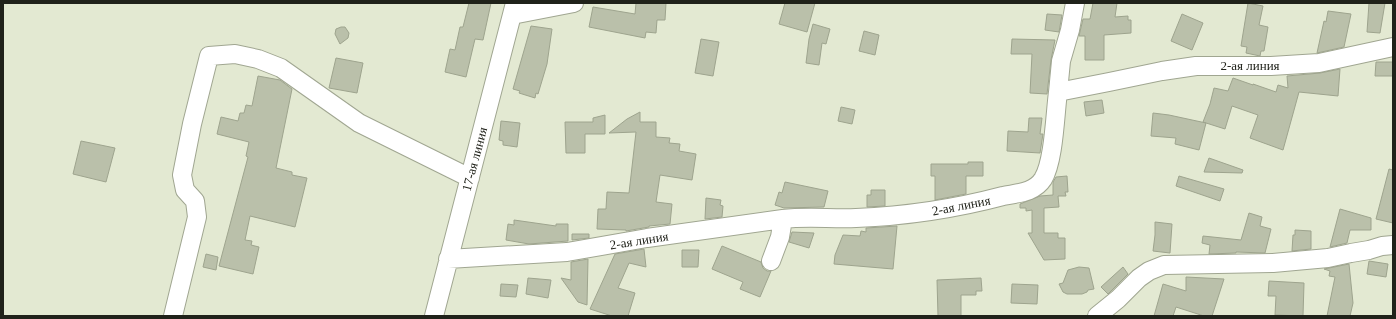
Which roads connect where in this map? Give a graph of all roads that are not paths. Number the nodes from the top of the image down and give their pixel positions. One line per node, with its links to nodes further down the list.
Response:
1 (574, 3): 3 (street)
2 (1075, 3): 5 (street)
3 (514, 9): 6 (street, 17-ая линия)
4 (1393, 48): 5 (street, 2-ая линия)
5 (1058, 92): 7 (street, 2-ая линия)
6 (470, 178): 9 (street, 17-ая линия); 11 (street)
7 (783, 219): 9 (street, 2-ая линия); 10 (street)
8 (1393, 245): 13 (street)
9 (448, 259): 12 (street, 17-ая линия)
10 (771, 261)
11 (173, 316)
12 (434, 316)
13 (1098, 316)

